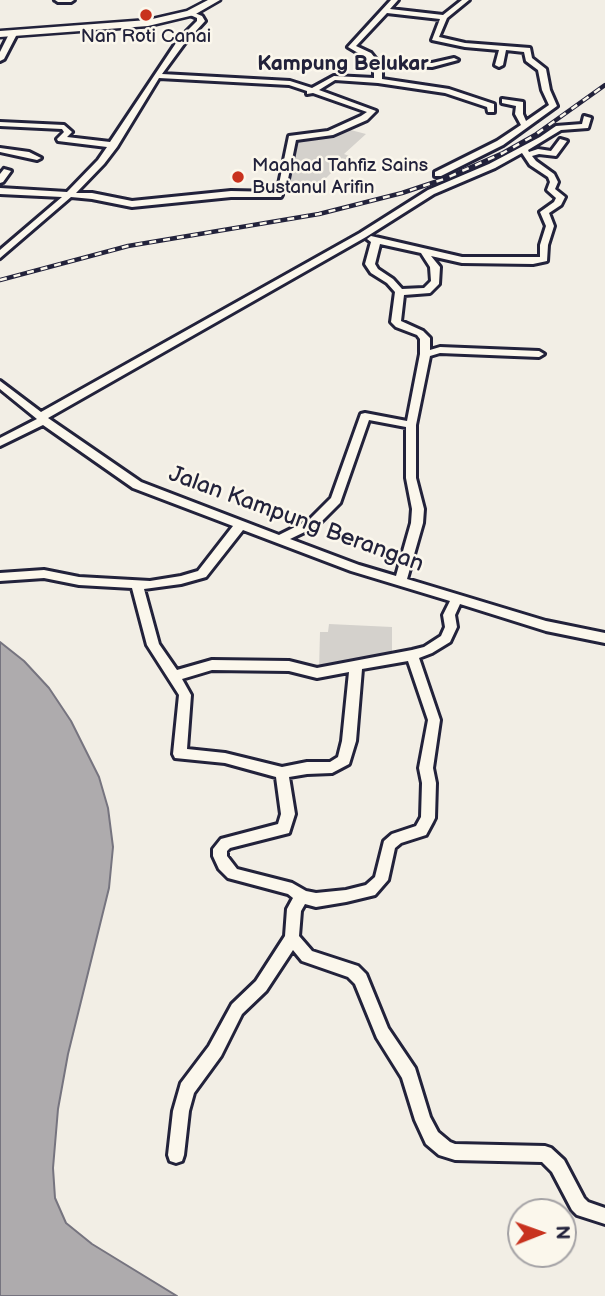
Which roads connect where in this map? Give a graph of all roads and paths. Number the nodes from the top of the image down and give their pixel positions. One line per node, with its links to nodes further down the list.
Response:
1 (58, 0): 2 (street)
2 (71, 0)
3 (215, 0): 7 (main road)
4 (395, 0): 6 (street)
5 (466, 0): 8 (street)
6 (386, 10): 8 (street); 15 (street)
7 (190, 13): 10 (main road); 16 (street)
8 (444, 17): 11 (street)
9 (0, 34): 10 (main road)
10 (13, 34): 12 (street)
11 (503, 48): 14 (street); 23 (street)
12 (0, 59)
13 (454, 60): 15 (street)
14 (499, 65)
15 (378, 66): 17 (street)
16 (157, 76): 18 (street); 25 (street)
17 (378, 81): 18 (street); 20 (street)
18 (310, 92): 32 (street)
19 (505, 101): 23 (street)
20 (491, 110)
21 (587, 118): 27 (street)
22 (0, 124): 25 (street)
23 (525, 126): 30 (street)
24 (564, 141): 27 (street)
25 (114, 145): 34 (street)
26 (0, 150): 28 (street)
27 (526, 152): 36 (street); 38 (street)
28 (37, 158)
29 (7, 171): 31 (street)
30 (439, 174)
31 (0, 180)
32 (283, 184)
33 (0, 191): 34 (street)
34 (71, 194): 35 (street); 39 (street)
35 (278, 195)
36 (363, 235): 37 (street); 44 (street)
37 (376, 241): 38 (street); 40 (street)
38 (423, 249): 40 (street)
39 (0, 255)
40 (400, 292): 41 (street)
41 (425, 354): 42 (street); 45 (street)
42 (539, 354)
43 (0, 384): 44 (street, Jalan Kampung Berangan)
44 (43, 418): 46 (street); 47 (street, Jalan Kampung Berangan)
45 (411, 425): 48 (street); 50 (street)
46 (0, 442)
47 (241, 524): 48 (street, Jalan Kampung Berangan); 51 (street)
48 (282, 538): 50 (street, Jalan Kampung Berangan)
49 (0, 578): 51 (street)
50 (401, 580): 52 (street, Jalan Kampung Berangan)
51 (137, 584): 56 (street)
52 (456, 600): 53 (street, Jalan Kampung Berangan); 54 (street)
53 (605, 638)
54 (412, 655): 55 (street); 58 (street)
55 (358, 665): 56 (street); 57 (street)
56 (174, 676): 57 (street)
57 (282, 773): 58 (street)
58 (302, 897): 59 (street)
59 (292, 938): 60 (street); 61 (street)
60 (176, 1155)
61 (605, 1216)

